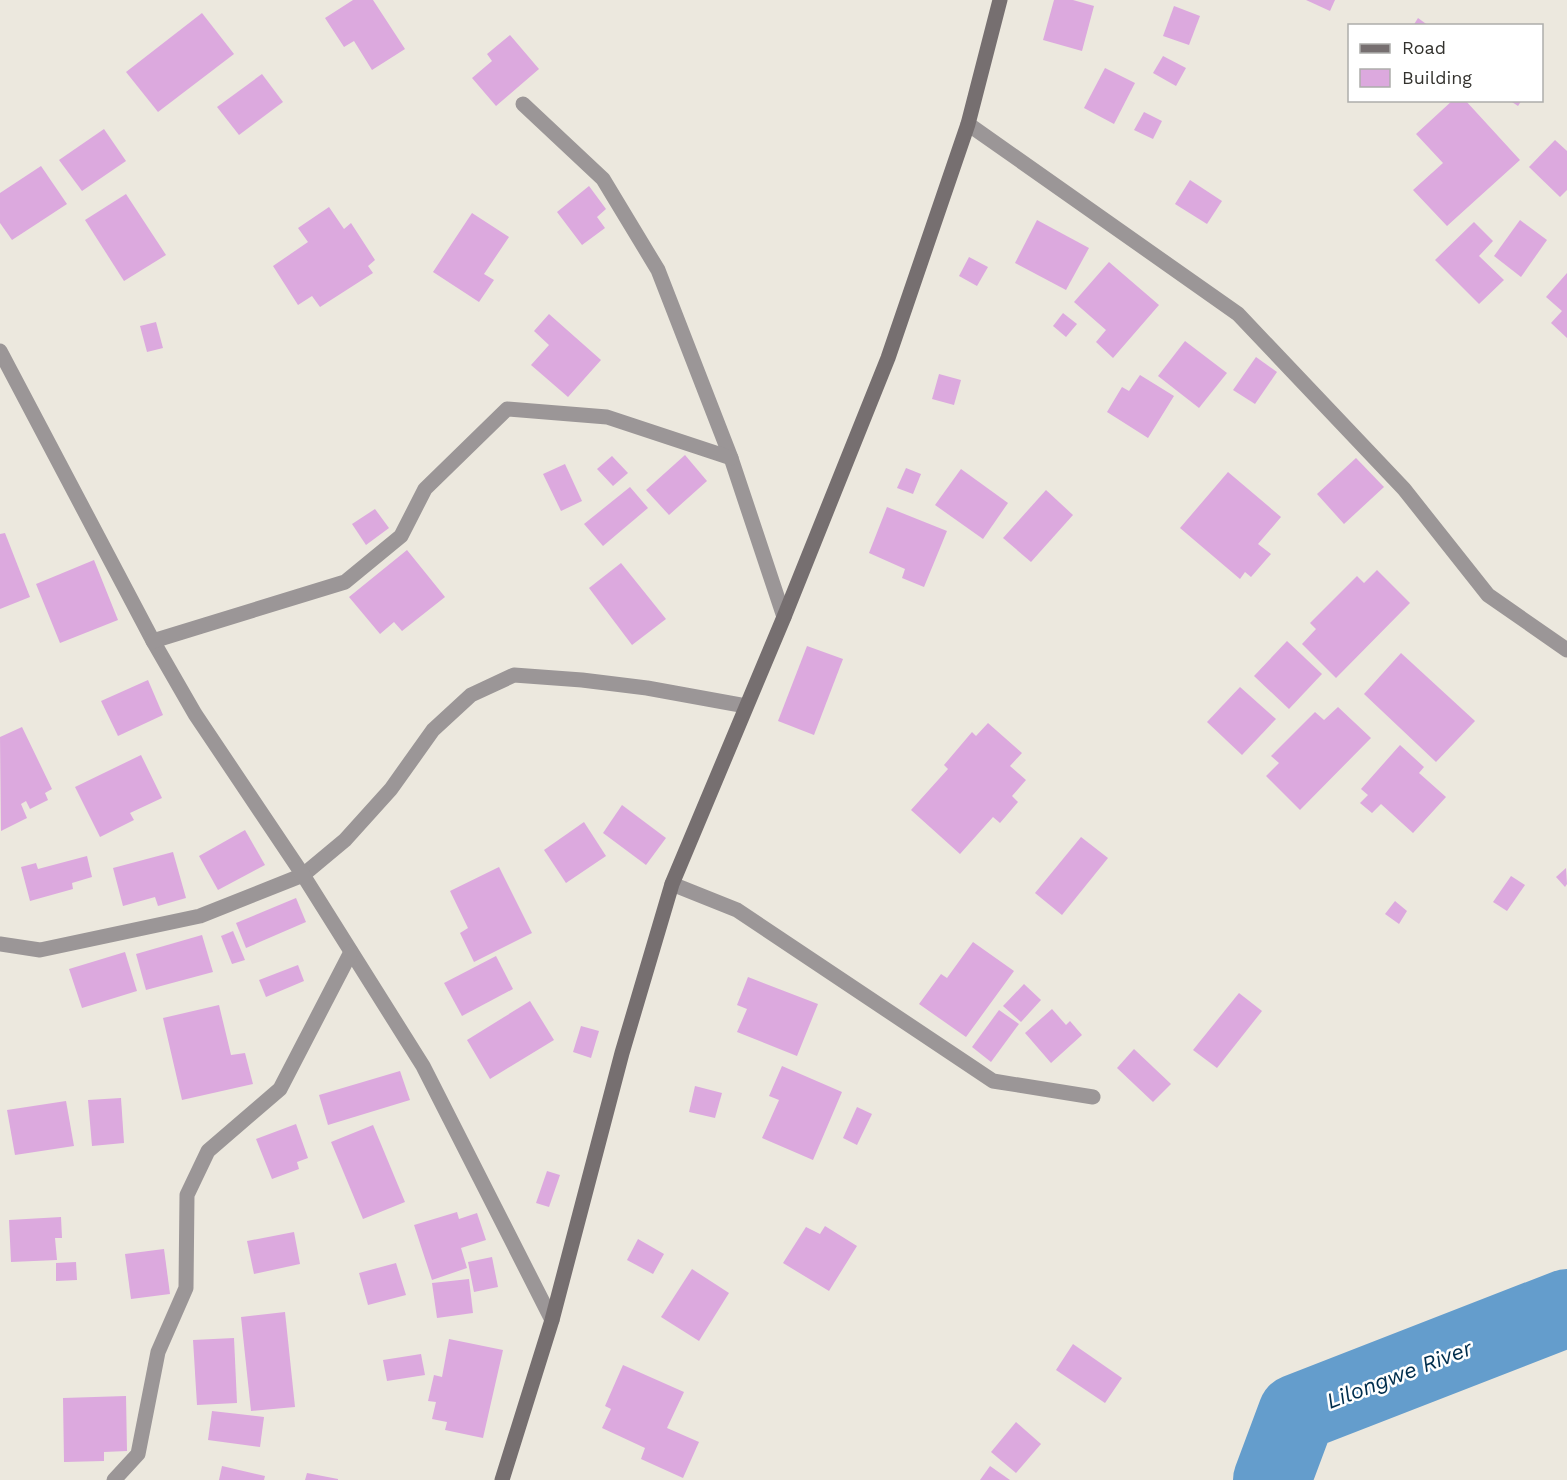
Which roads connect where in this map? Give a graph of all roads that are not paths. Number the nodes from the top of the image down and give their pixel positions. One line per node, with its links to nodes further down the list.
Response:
1 (1000, 0): 3 (street)
2 (523, 104): 5 (street)
3 (968, 124): 6 (street); 8 (street)
4 (0, 351): 7 (street)
5 (731, 458): 6 (street); 7 (street)
6 (784, 617): 9 (street)
7 (153, 641): 10 (street)
8 (1567, 650)
9 (747, 706): 10 (street); 11 (street)
10 (303, 875): 12 (street); 13 (street)
11 (672, 884): 14 (street); 15 (street)
12 (0, 944)
13 (351, 952): 15 (street); 16 (street)
14 (1094, 1097)
15 (552, 1320): 17 (street)
16 (114, 1480)
17 (502, 1480)

